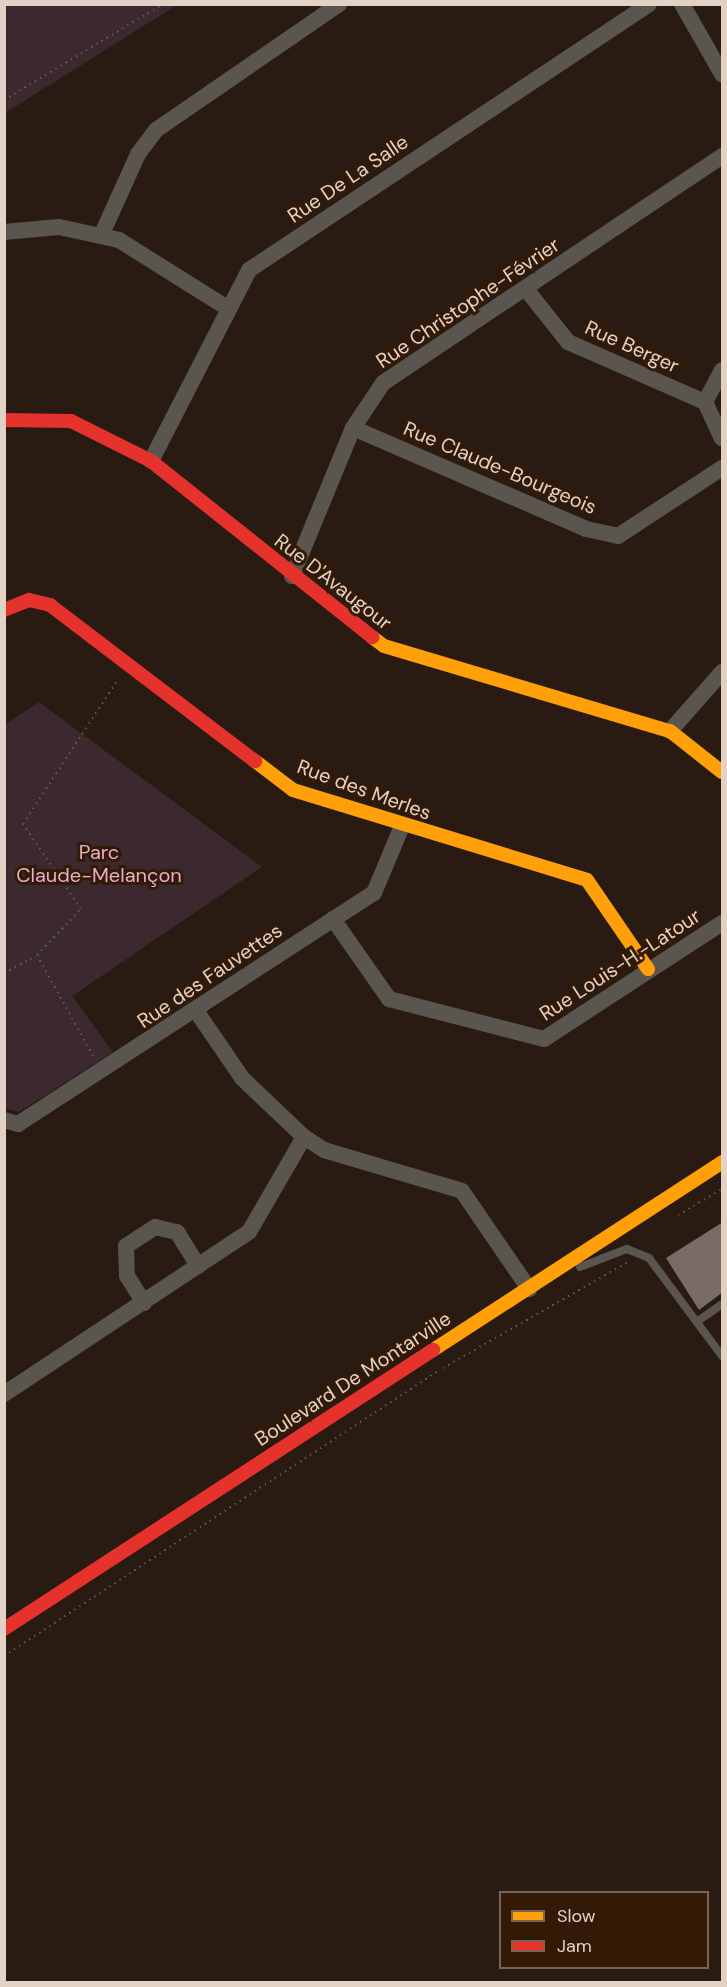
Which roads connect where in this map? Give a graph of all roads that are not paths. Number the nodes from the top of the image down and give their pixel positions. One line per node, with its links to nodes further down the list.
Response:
1 (339, 4): 7 (street)
2 (650, 4): 9 (street, Rue De La Salle)
3 (682, 4): 4 (street)
4 (723, 74)
5 (723, 156): 8 (street, Rue Christophe-Février)
6 (4, 232): 7 (street)
7 (101, 236): 9 (street)
8 (526, 289): 11 (street, Rue Berger); 13 (street, Rue Christophe-Février)
9 (226, 307): 15 (street, Rue De La Salle)
10 (723, 370): 11 (street)
11 (705, 402): 14 (street)
12 (4, 420): 15 (street, Rue D'Avaugour)
13 (353, 428): 16 (street, Rue Claude-Bourgeois); 17 (street, Rue Christophe-Février)
14 (723, 438)
15 (151, 461): 17 (street, Rue D'Avaugour)
16 (723, 468)
17 (292, 576): 20 (street, Rue D'Avaugour)
18 (4, 610): 22 (street, Rue des Merles)
19 (723, 672): 20 (street)
20 (670, 731): 21 (street, Rue D'Avaugour)
21 (723, 772)
22 (402, 826): 23 (street, Rue des Fauvettes); 25 (street, Rue des Merles)
23 (333, 919): 25 (street, Rue Louis-H.-Latour); 26 (street, Rue des Fauvettes)
24 (723, 923): 25 (street, Rue Louis-H.-Latour)
25 (648, 969)
26 (197, 1012): 27 (street, Rue des Fauvettes); 28 (street)
27 (4, 1120)
28 (304, 1137): 30 (street); 32 (street)
29 (723, 1162): 31 (street, Boulevard De Montarville)
30 (198, 1266): 33 (street); 33 (street)
31 (548, 1276): 32 (street, Boulevard De Montarville); 35 (lane)
32 (529, 1289): 38 (street, Boulevard De Montarville)
33 (144, 1303): 37 (street)
34 (723, 1304): 35 (lane)
35 (698, 1321): 36 (lane)
36 (723, 1356)
37 (4, 1394)
38 (4, 1629)

